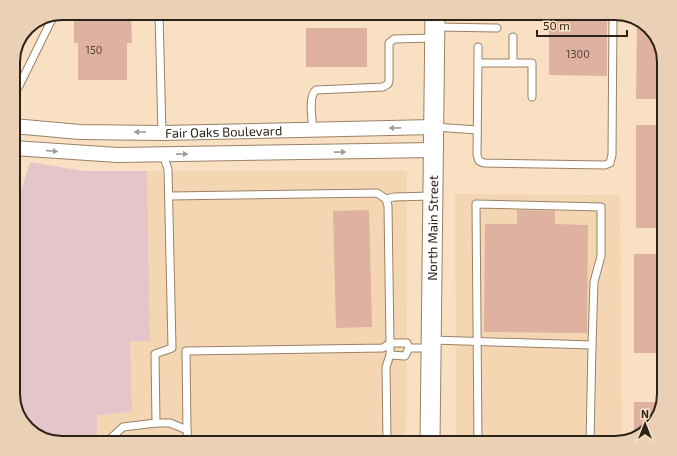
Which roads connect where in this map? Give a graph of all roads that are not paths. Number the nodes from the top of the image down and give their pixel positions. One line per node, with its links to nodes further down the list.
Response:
1 (159, 20): 16 (lane)
2 (613, 20): 15 (lane)
3 (51, 22): 10 (lane)
4 (435, 26): 5 (lane); 13 (main road, North Main Street); 14 (lane)
5 (497, 28)
6 (513, 36): 9 (lane)
7 (478, 46): 8 (lane)
8 (478, 63): 9 (lane); 15 (lane)
9 (513, 63): 11 (lane)
10 (20, 84)
11 (532, 97)
12 (20, 127): 16 (street, Fair Oaks Boulevard, one-way to 12)
13 (434, 127): 14 (street, Fair Oaks Boulevard, one-way to 14); 15 (lane); 18 (main road, North Main Street)
14 (313, 129): 16 (street, Fair Oaks Boulevard); 19 (street)
15 (477, 130)
16 (162, 132): 20 (street)
17 (20, 148): 20 (street, Fair Oaks Boulevard, one-way to 20)
18 (434, 150): 19 (street, Fair Oaks Boulevard, one-way to 18); 22 (main road, North Main Street)
19 (313, 152): 20 (street, Fair Oaks Boulevard, one-way to 19)
20 (163, 154): 21 (lane)
21 (169, 196): 23 (lane); 28 (lane)
22 (433, 196): 23 (lane); 26 (main road, North Main Street)
23 (386, 199): 25 (lane)
24 (477, 342): 26 (lane); 27 (lane); 27 (lane); 38 (lane)
25 (390, 343): 29 (lane); 30 (lane); 31 (lane)
26 (431, 344): 29 (lane); 37 (main road, North Main Street)
27 (592, 345): 39 (lane)
28 (172, 348): 30 (lane); 32 (lane)
29 (410, 348): 31 (lane)
30 (186, 351): 33 (lane)
31 (390, 355): 36 (lane)
32 (156, 423): 33 (lane); 34 (lane)
33 (187, 430): 35 (lane)
34 (113, 436)
35 (187, 436)
36 (387, 436)
37 (430, 436)
38 (478, 436)
39 (590, 436)

